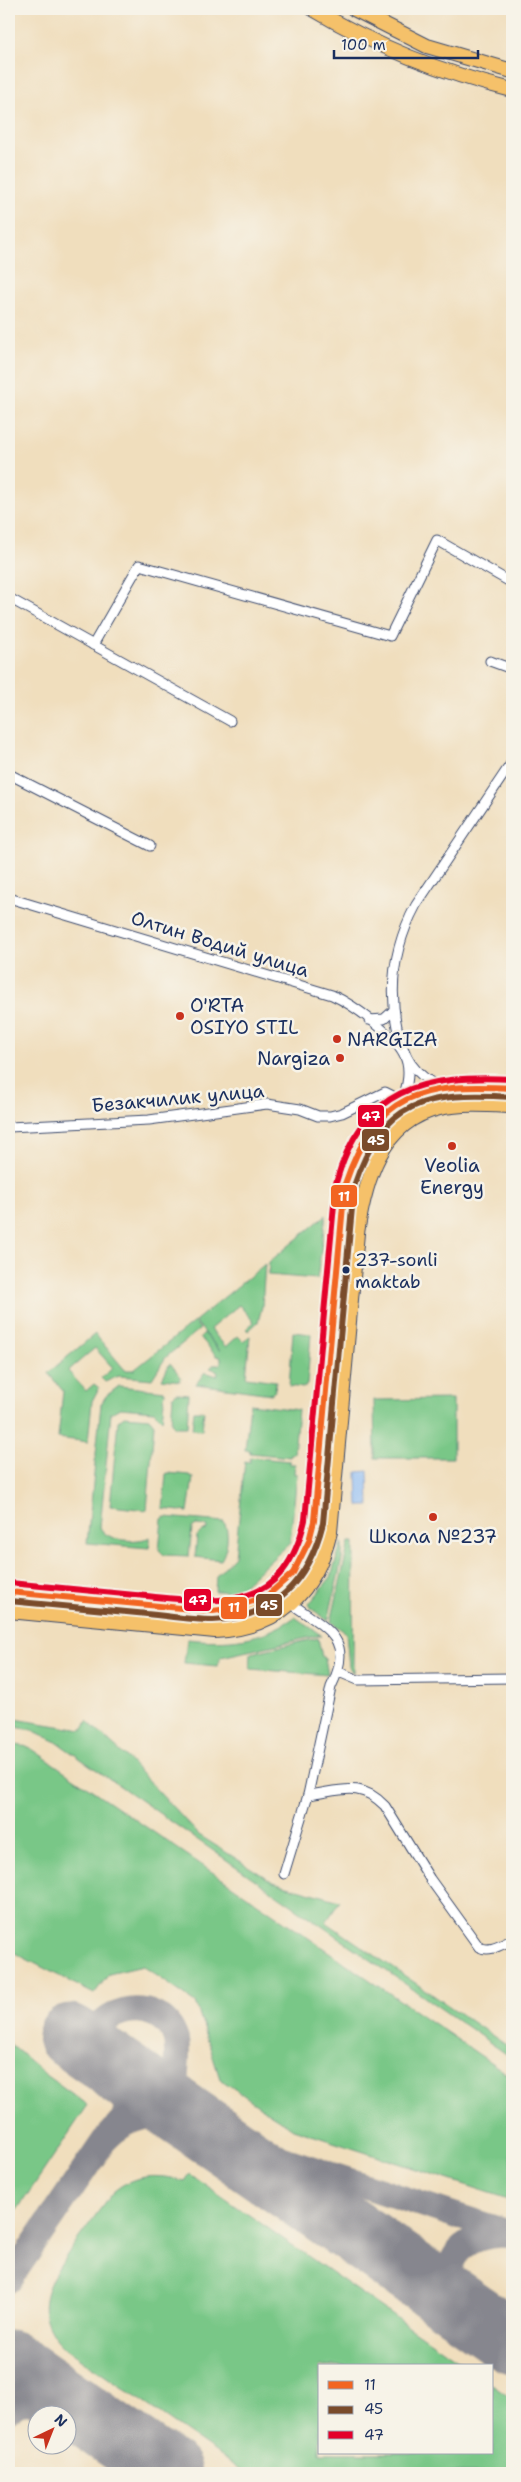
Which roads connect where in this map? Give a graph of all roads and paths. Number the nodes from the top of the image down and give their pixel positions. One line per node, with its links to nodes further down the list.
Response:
1 (313, 9): 6 (main road)
2 (354, 9): 4 (main road)
3 (365, 9): 4 (main road)
4 (382, 25): 5 (main road)
5 (512, 71)
6 (512, 90)
7 (512, 583): 9 (street)
8 (9, 598): 9 (street)
9 (93, 645): 12 (street)
10 (490, 661): 11 (street)
11 (512, 669)
12 (230, 721)
13 (512, 762): 17 (street)
14 (9, 774): 15 (street)
15 (150, 846)
16 (9, 898): 18 (street, Олтин Водий улица)
17 (394, 1010): 18 (street); 19 (street)
18 (369, 1020): 19 (street, Олтин Водий улица)
19 (404, 1055): 20 (street, Олтин Водий улица); 22 (street)
20 (442, 1088): 21 (main road); 22 (main road)
21 (512, 1088)
22 (402, 1100): 24 (street, Безакчилик улица); 25 (main road)
23 (512, 1106): 26 (main road)
24 (9, 1127)
25 (324, 1407): 26 (main road); 28 (main road)
26 (341, 1408): 29 (main road)
27 (9, 1592): 28 (main road)
28 (64, 1598): 31 (main road)
29 (292, 1604): 31 (main road); 32 (street)
30 (9, 1611): 31 (main road)
31 (62, 1617)
32 (338, 1672): 33 (street); 34 (street)
33 (512, 1678)
34 (308, 1795): 35 (street); 36 (street)
35 (284, 1874)
36 (512, 1940)

